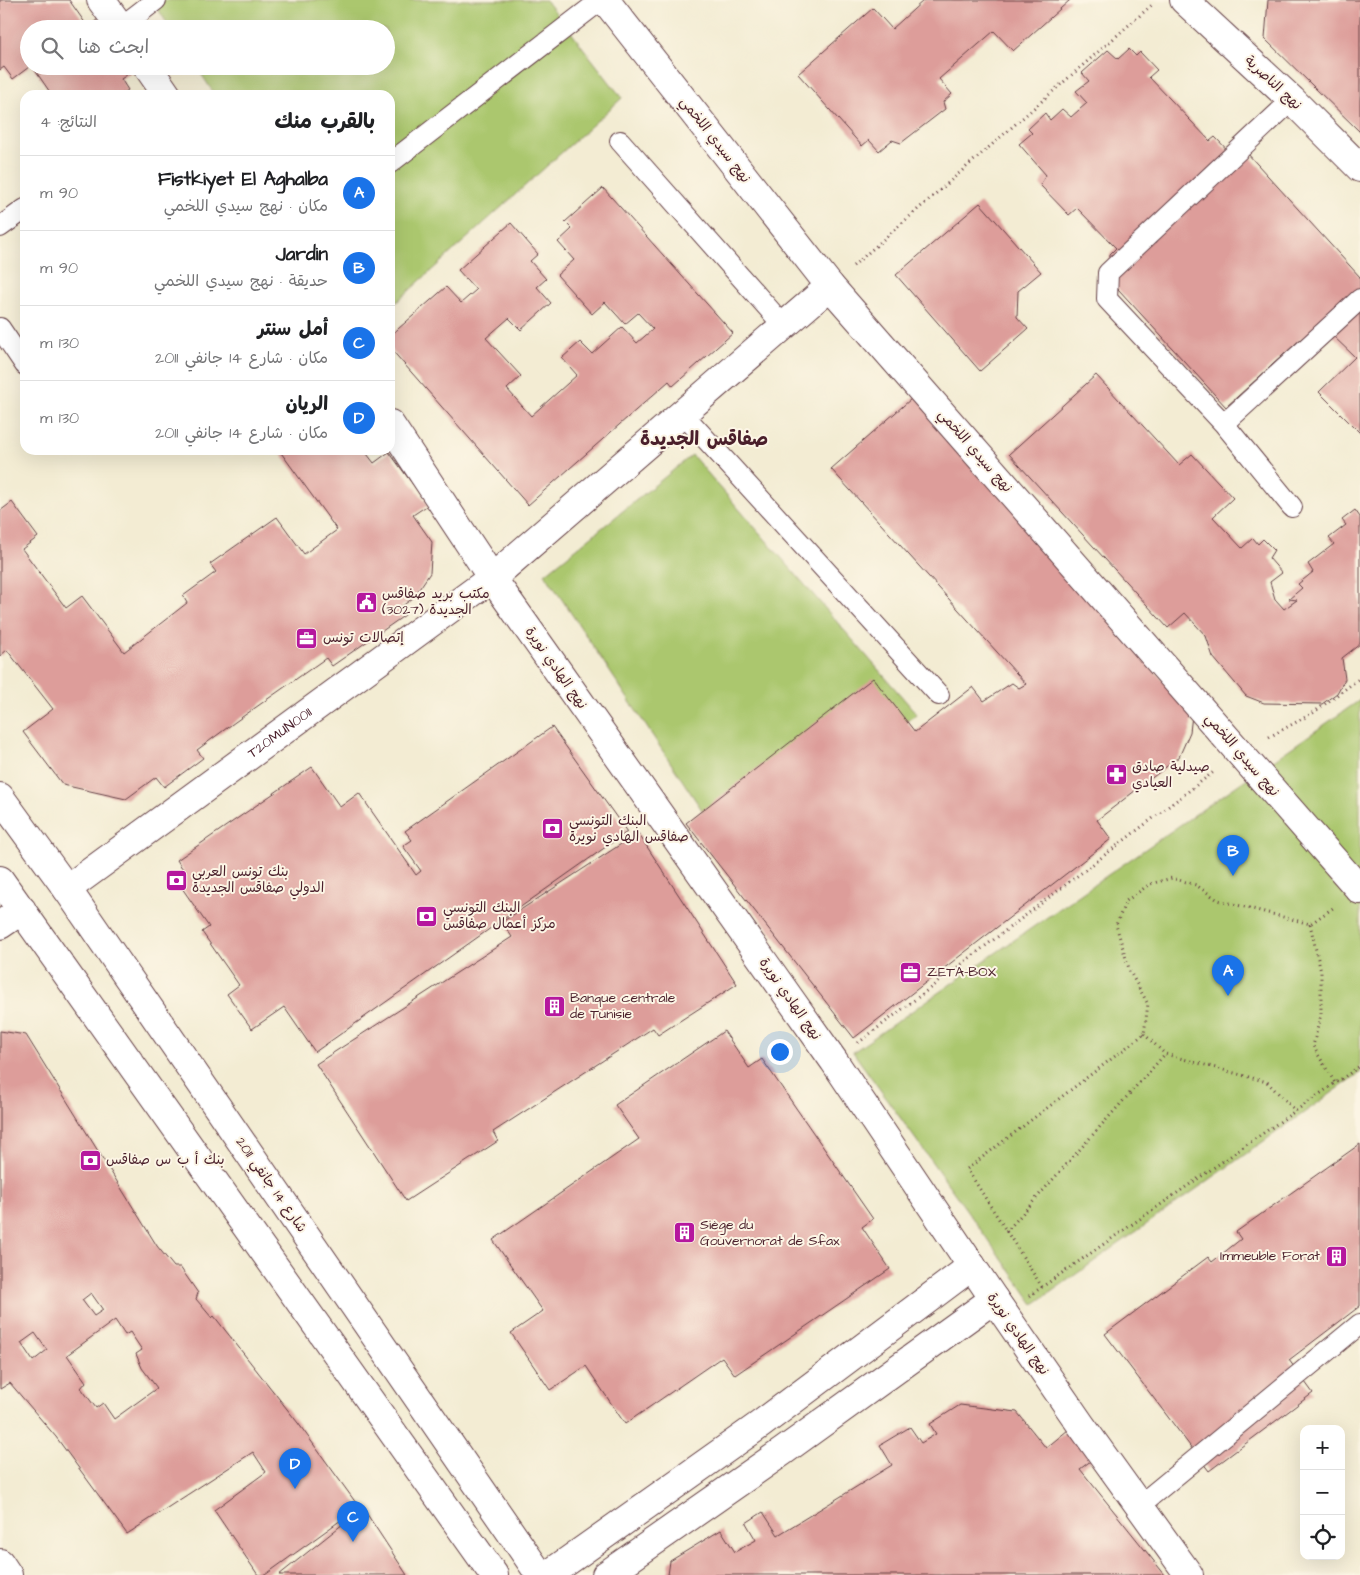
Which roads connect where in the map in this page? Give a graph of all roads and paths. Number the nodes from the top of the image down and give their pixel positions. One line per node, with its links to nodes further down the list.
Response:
1 (101, 0): 7 (street)
2 (156, 0): 8 (lane)
3 (600, 0): 13 (lane)
4 (604, 0): 17 (street, نهج سيدي اللخمي)
5 (1158, 0): 17 (path)
6 (1184, 0): 11 (street, نهج الناصرية)
7 (115, 20)
8 (131, 20)
9 (153, 75): 10 (street)
10 (164, 90)
11 (1292, 100): 14 (street, نهج الناصرية); 23 (lane)
12 (620, 141): 19 (lane)
13 (395, 159)
14 (1360, 168)
15 (20, 213): 16 (lane)
16 (0, 227)
17 (830, 286): 19 (street, T20MUN0011); 29 (street, نهج سيدي اللخمي)
18 (1360, 299): 23 (lane)
19 (784, 326): 22 (street, T20MUN0011)
20 (0, 328): 21 (lane)
21 (20, 356)
22 (682, 414): 26 (street, T20MUN0011); 28 (lane)
23 (1224, 424): 25 (lane)
24 (395, 432): 26 (street, نهج الهادي نويرة)
25 (1292, 507)
26 (492, 578): 32 (street, T20MUN0011); 38 (street, نهج الهادي نويرة)
27 (1360, 678): 29 (path)
28 (939, 695)
29 (1240, 753): 33 (street, نهج سيدي اللخمي); 38 (path)
30 (0, 797): 32 (street, شارع 14 جانفي 2011)
31 (0, 880): 34 (street)
32 (67, 889): 53 (street, شارع 14 جانفي 2011)
33 (1360, 890): 35 (path)
34 (11, 918): 52 (street)
35 (1310, 924): 36 (path); 40 (path)
36 (1144, 1034): 37 (path); 42 (path)
37 (1165, 1054): 41 (path); 42 (path)
38 (834, 1062): 43 (street, نهج الهادي نويرة)
39 (1360, 1066): 40 (path)
40 (1335, 1083): 41 (path)
41 (1296, 1111): 44 (path)
42 (1006, 1232): 44 (path)
43 (972, 1266): 45 (street, نهج الهادي نويرة); 47 (street)
44 (1042, 1287): 45 (path)
45 (999, 1306): 48 (street); 49 (street, نهج الهادي نويرة)
46 (1360, 1324): 49 (lane)
47 (761, 1424): 48 (street); 54 (street)
48 (782, 1452): 55 (street)
49 (1140, 1506): 56 (street, نهج الهادي نويرة)
50 (0, 1563): 51 (street)
51 (8, 1575)
52 (494, 1575)
53 (540, 1575)
54 (548, 1575)
55 (606, 1575)
56 (1189, 1575)

